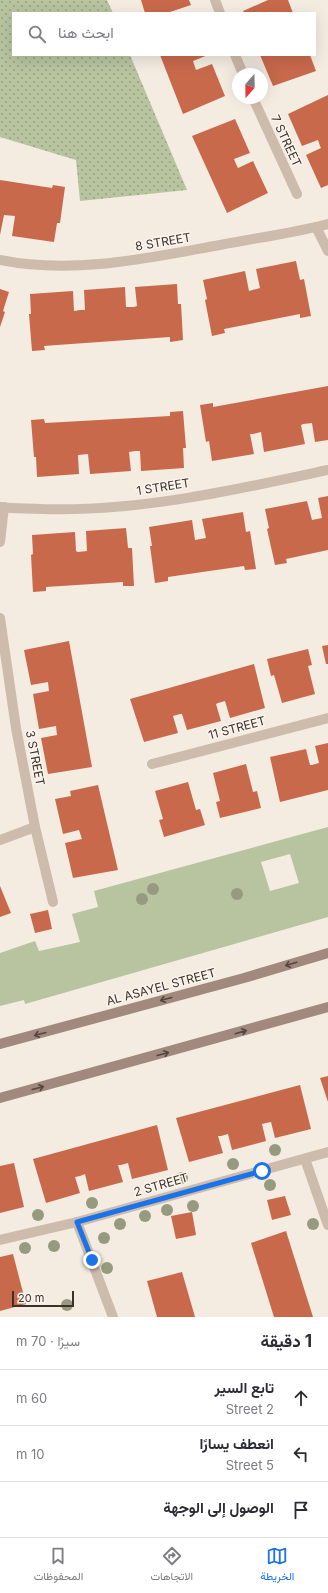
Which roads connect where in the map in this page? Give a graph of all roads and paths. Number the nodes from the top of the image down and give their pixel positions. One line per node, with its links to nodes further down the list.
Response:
1 (215, 0): 2 (street)
2 (220, 12)
3 (236, 56): 4 (street)
4 (241, 68)
5 (256, 104): 6 (street, 7 STREET)
6 (297, 194)
7 (328, 224): 8 (street, 8 STREET)
8 (316, 227): 9 (street); 10 (street, 8 STREET)
9 (328, 251)
10 (0, 260)
11 (328, 470): 12 (street, 1 STREET)
12 (2, 507): 13 (street)
13 (0, 542)
14 (0, 618): 17 (street, 3 STREET)
15 (328, 718): 16 (street, 11 STREET)
16 (152, 764)
17 (35, 827): 18 (street); 19 (street, 3 STREET)
18 (0, 840)
19 (53, 902)
20 (328, 953): 22 (main road, AL ASAYEL STREET, one-way to 22)
21 (328, 1007): 23 (main road, one-way to 21)
22 (0, 1044)
23 (0, 1098)
24 (328, 1152): 25 (street, 2 STREET)
25 (305, 1159): 26 (street, 2 STREET); 27 (street)
26 (77, 1222): 28 (street, 2 STREET); 29 (street)
27 (328, 1225)
28 (0, 1240)
29 (113, 1317)

